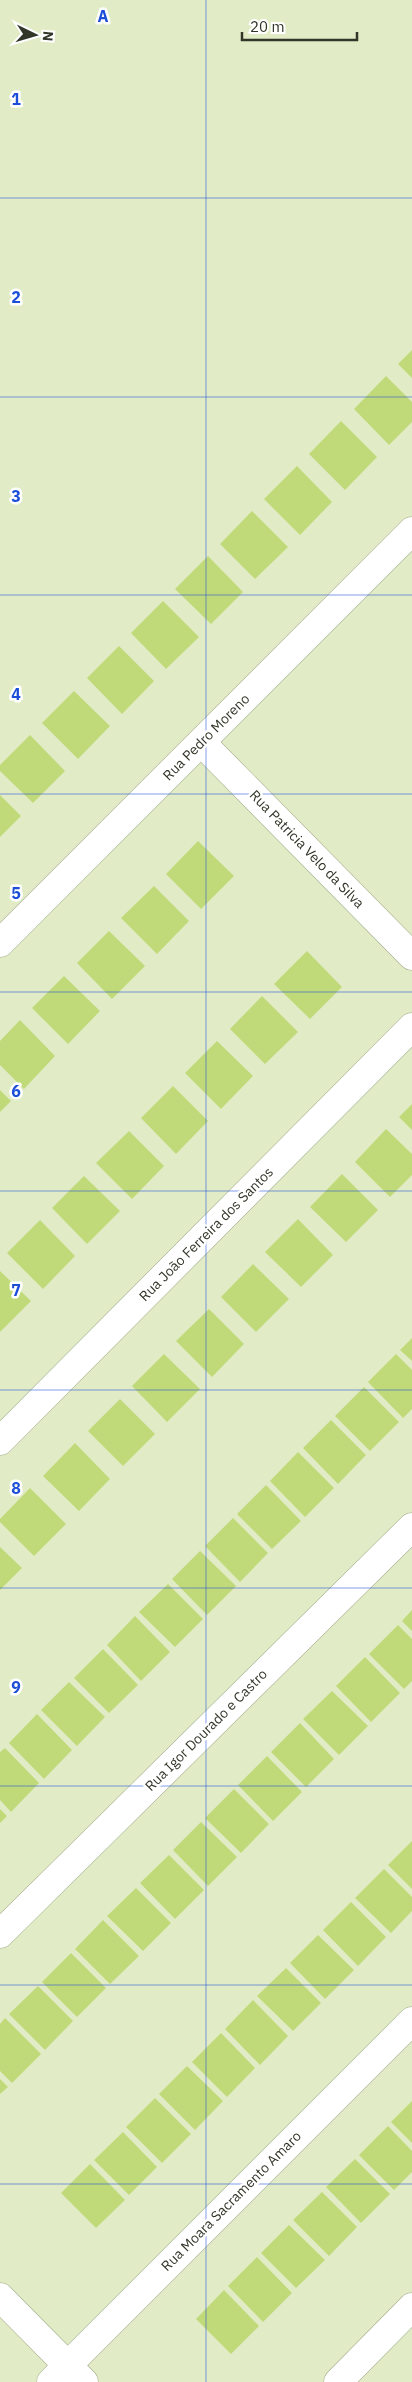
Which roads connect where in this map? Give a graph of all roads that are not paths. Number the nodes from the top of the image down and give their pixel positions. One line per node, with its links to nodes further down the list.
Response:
1 (412, 531): 2 (street, Rua Pedro Moreno)
2 (201, 742): 3 (street, Rua Pedro Moreno); 4 (street, Rua Patricia Velo da Silva)
3 (0, 943)
4 (412, 956)
5 (412, 1028): 6 (street, Rua João Ferreira dos Santos)
6 (0, 1441)
7 (412, 1527): 8 (street, Rua Igor Dourado e Castro)
8 (0, 1934)
9 (412, 2021): 12 (street, Rua Moara Sacramento Amaro)
10 (0, 2297): 12 (street)
11 (412, 2307): 13 (street)
12 (67, 2376)
13 (338, 2382)

